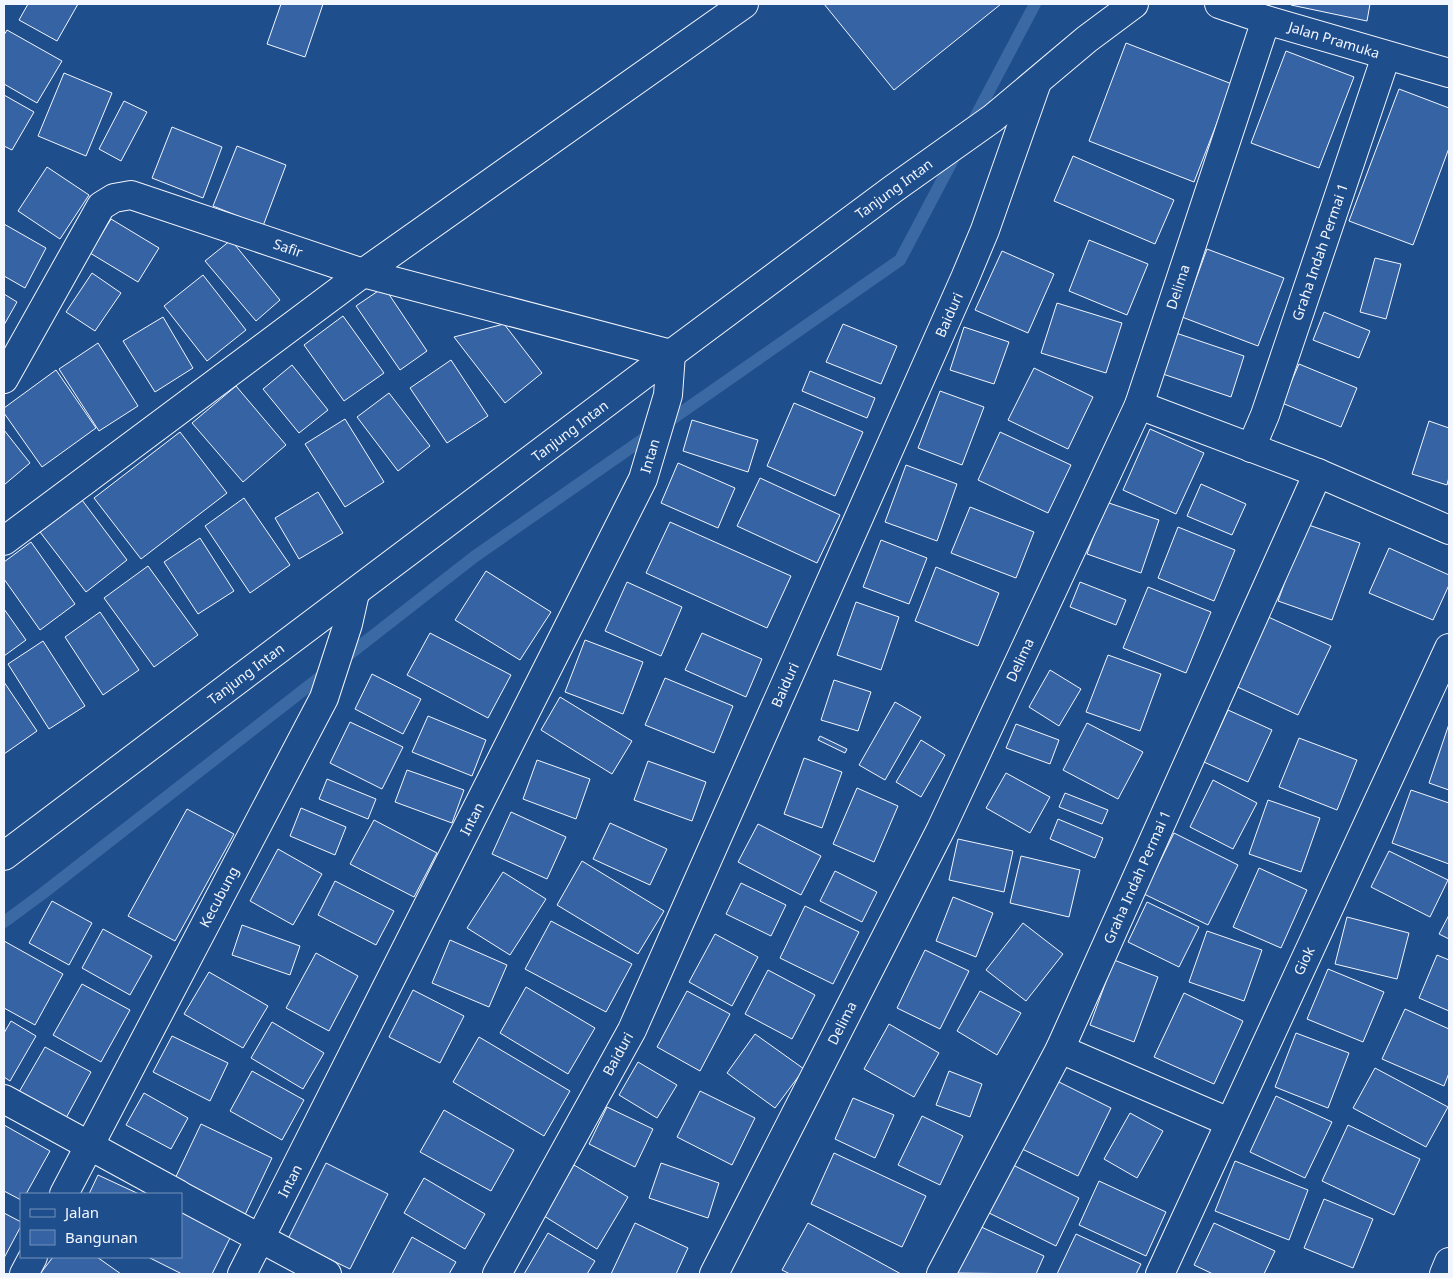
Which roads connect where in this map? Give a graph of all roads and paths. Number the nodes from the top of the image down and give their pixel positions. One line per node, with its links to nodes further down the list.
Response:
1 (744, 4): 8 (street)
2 (1134, 4): 7 (street, Tanjung Intan)
3 (1219, 4): 4 (street, Jalan Pramuka)
4 (1266, 20): 5 (street, Jalan Pramuka); 11 (street, Delima)
5 (1386, 56): 6 (street, Jalan Pramuka); 12 (street, Graha Indah Permai 1)
6 (1449, 73)
7 (1032, 85): 9 (street, Tanjung Intan); 32 (street, Baiduri)
8 (363, 273): 9 (street, Safir); 10 (street, Safir); 15 (street)
9 (671, 354): 16 (street, Tanjung Intan); 26 (street, Intan)
10 (4, 380)
11 (1139, 405): 12 (street); 33 (street, Delima)
12 (1251, 448): 13 (street)
13 (1318, 473): 14 (street); 19 (street, Graha Indah Permai 1)
14 (1449, 530)
15 (4, 541)
16 (354, 593): 18 (street, Tanjung Intan); 22 (street, Kecubung)
17 (1449, 648): 21 (street, Giok)
18 (4, 856)
19 (1060, 1049): 21 (street); 34 (street, Graha Indah Permai 1)
20 (4, 1099): 22 (street)
21 (1229, 1122): 35 (street, Giok)
22 (88, 1146): 23 (street, Kecubung); 24 (street)
23 (64, 1193)
24 (176, 1193)
25 (182, 1197): 26 (street)
26 (260, 1239): 30 (street, Intan); 31 (street)
27 (32, 1258): 29 (street)
28 (1449, 1262): 36 (street)
29 (24, 1274)
30 (242, 1274)
31 (327, 1274)
32 (497, 1274)
33 (714, 1274)
34 (941, 1274)
35 (1160, 1274)
36 (1444, 1274)

